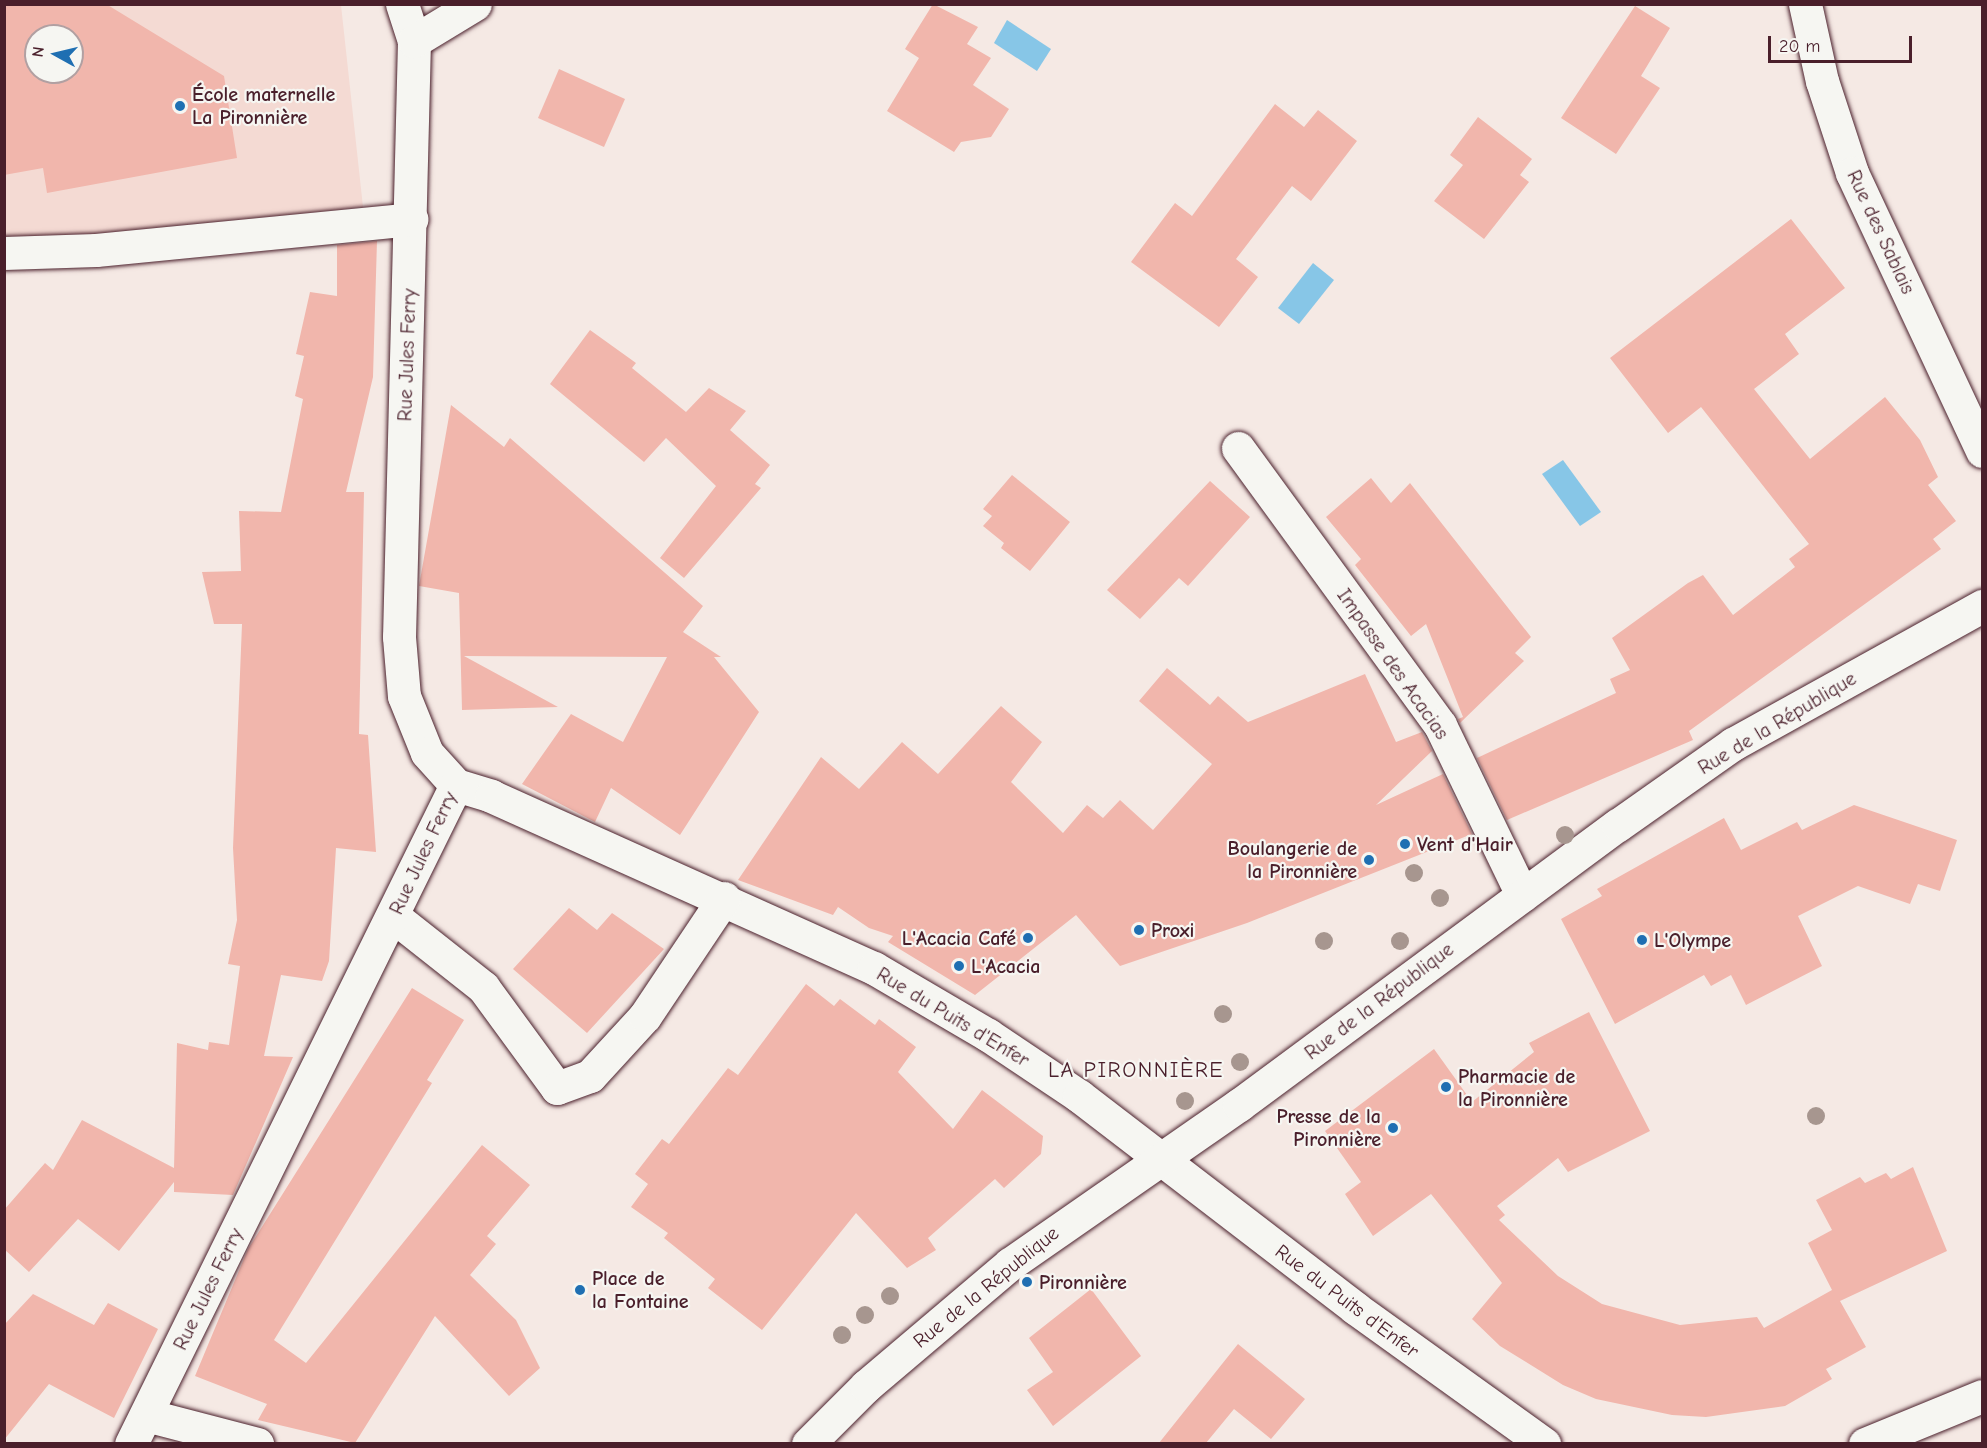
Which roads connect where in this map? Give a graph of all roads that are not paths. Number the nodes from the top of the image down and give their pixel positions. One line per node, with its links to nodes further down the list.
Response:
1 (402, 4): 4 (street, Rue Jules Ferry)
2 (475, 4): 4 (street)
3 (1805, 4): 8 (street, Rue des Sablais)
4 (414, 41): 5 (street, Rue Jules Ferry)
5 (411, 219): 6 (street); 10 (street, Rue Jules Ferry)
6 (4, 253)
7 (1238, 447): 11 (street, Impasse des Acacias)
8 (1983, 451)
9 (1983, 606): 11 (street, Rue de la République)
10 (456, 784): 12 (street, Rue du Puits d'Enfer); 13 (street, Rue Jules Ferry)
11 (1522, 895): 14 (street, Rue de la République)
12 (724, 898): 13 (street); 14 (street, Rue du Puits d'Enfer)
13 (393, 916): 16 (street, Rue Jules Ferry)
14 (1161, 1159): 19 (street, Rue de la République); 20 (street, Rue du Puits d'Enfer)
15 (1983, 1396): 21 (street)
16 (146, 1415): 17 (street, Rue Jules Ferry); 18 (street)
17 (131, 1443)
18 (257, 1443)
19 (808, 1443)
20 (1544, 1443)
21 (1865, 1443)

